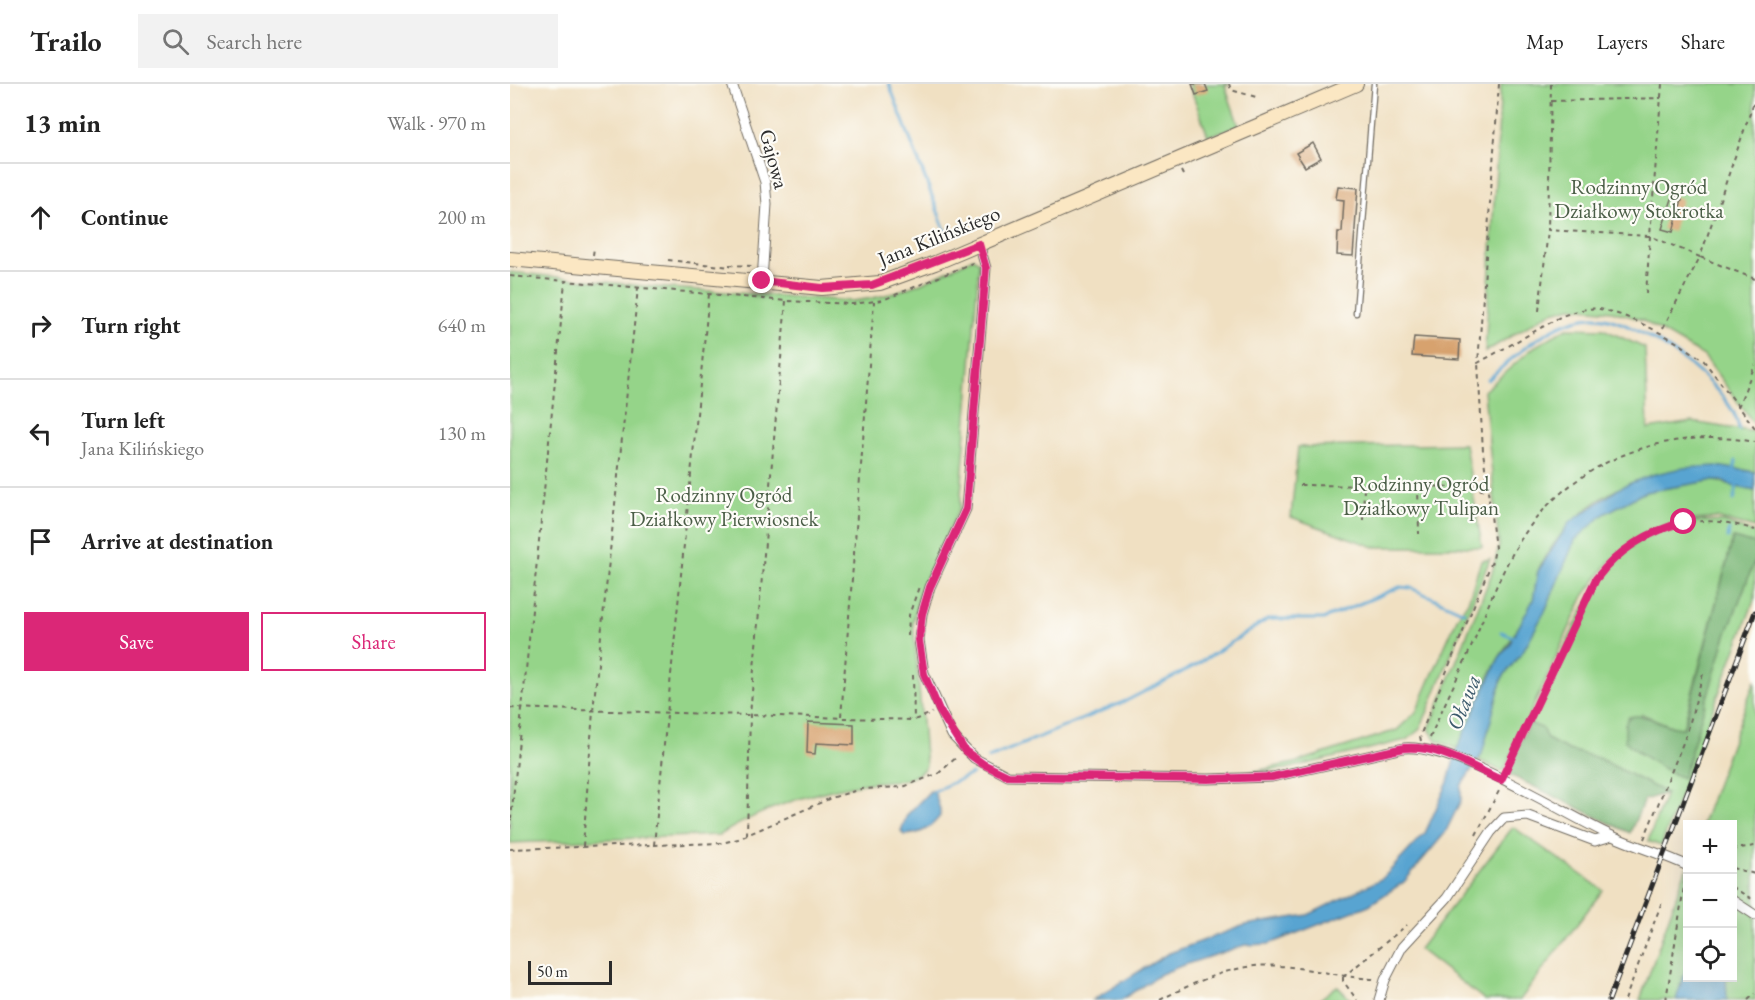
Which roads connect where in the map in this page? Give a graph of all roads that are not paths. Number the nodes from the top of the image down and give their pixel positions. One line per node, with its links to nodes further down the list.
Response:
1 (732, 84): 6 (street, Gajowa)
2 (1356, 84): 4 (street, Jana Kilińskiego)
3 (1374, 84): 7 (lane)
4 (977, 249): 6 (street, Jana Kilińskiego); 8 (street)
5 (510, 259): 6 (street, Jana Kilińskiego)
6 (762, 274)
7 (1356, 313)
8 (1616, 838): 9 (street); 12 (street)
9 (1683, 864)
10 (1737, 903): 11 (street)
11 (1755, 915)
12 (1379, 1000)

